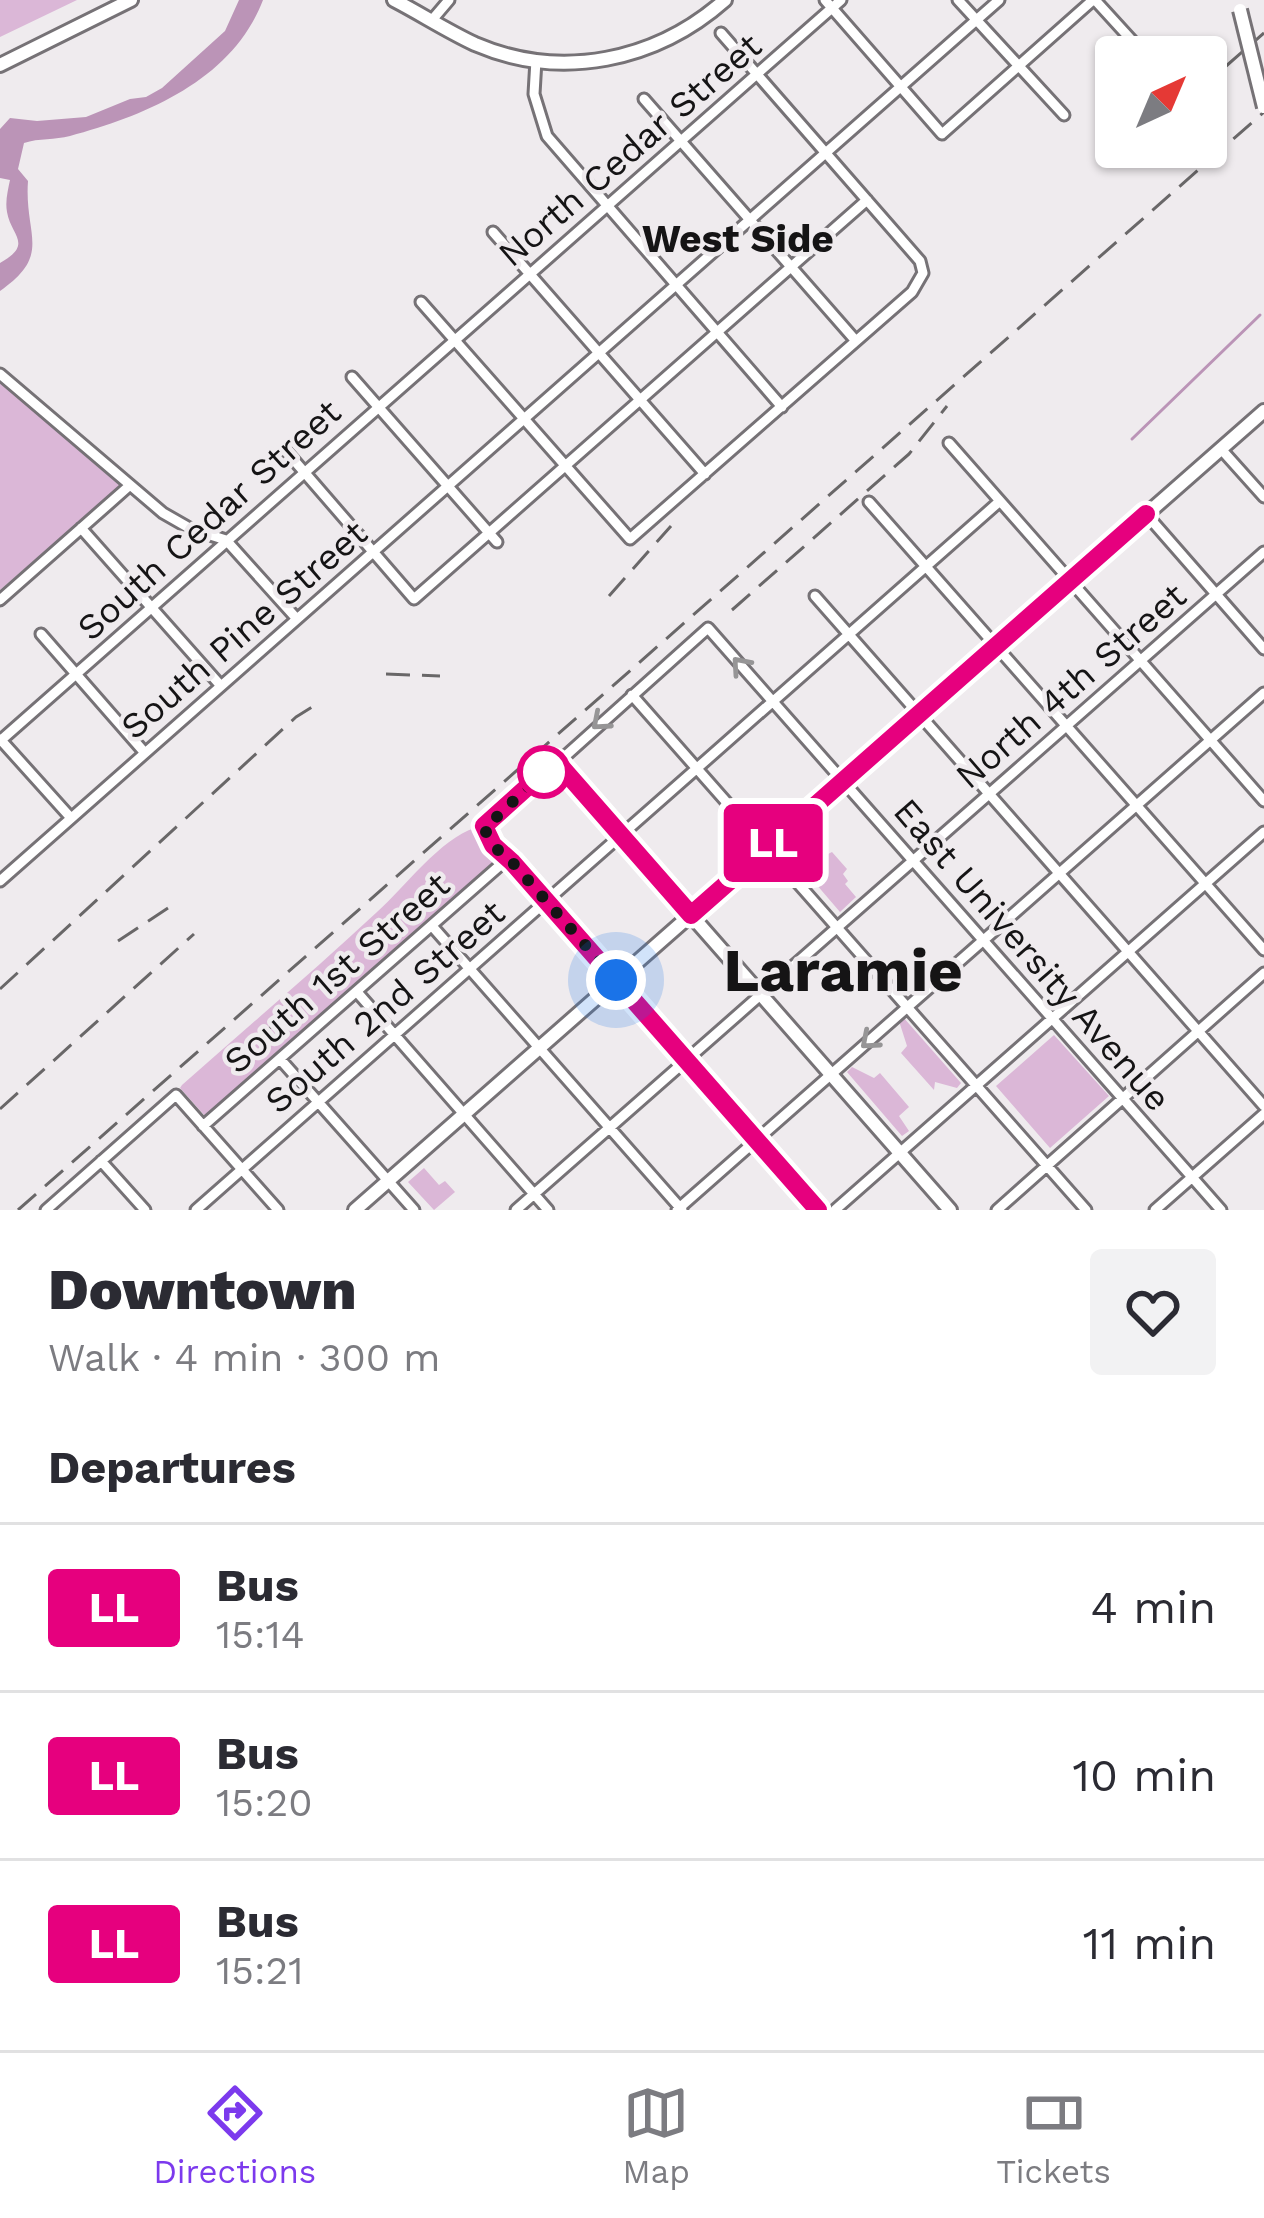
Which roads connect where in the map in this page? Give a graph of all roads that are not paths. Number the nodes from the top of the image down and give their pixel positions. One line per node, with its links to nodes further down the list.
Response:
1 (131, 0): 15 (main road)
2 (394, 0): 10 (main road)
3 (449, 0): 10 (street)
4 (725, 0): 14 (main road)
5 (958, 0): 11 (street)
6 (999, 0): 11 (street, South Pine Street)
7 (1094, 0): 13 (street); 16 (street)
8 (832, 3): 17 (street, North Cedar Street); 18 (street)
9 (1239, 5): 20 (main road, bridge)
10 (432, 20): 14 (main road)
11 (976, 20): 16 (street); 18 (street, South Pine Street)
12 (721, 33): 17 (street)
13 (1127, 36)
14 (536, 60): 25 (street)
15 (0, 65)
16 (1018, 67): 18 (street); 21 (street)
17 (757, 74): 22 (street, North Cedar Street); 23 (street)
18 (901, 86): 23 (street, South Pine Street)
19 (644, 99): 22 (street)
20 (1264, 107)
21 (1064, 116)
22 (681, 141): 25 (street, North Cedar Street); 26 (street)
23 (826, 154): 24 (street); 26 (street, South Pine Street)
24 (867, 200): 28 (street); 34 (street)
25 (606, 207): 29 (street, North Cedar Street); 30 (street)
26 (750, 220): 28 (street); 30 (street, South Pine Street)
27 (493, 232): 29 (street)
28 (791, 267): 32 (street); 34 (street)
29 (530, 274): 33 (street, North Cedar Street); 35 (street)
30 (676, 286): 32 (street); 35 (street, South Pine Street)
31 (421, 302): 33 (street)
32 (716, 332): 38 (street); 40 (street)
33 (454, 340): 39 (street, South Cedar Street); 42 (street)
34 (856, 341): 40 (street)
35 (600, 354): 38 (street); 42 (street, South Pine Street)
36 (0, 374): 49 (street)
37 (352, 377): 39 (street)
38 (639, 400): 46 (street); 48 (street)
39 (378, 406): 47 (street, South Cedar Street); 50 (street)
40 (782, 407): 48 (street)
41 (1264, 410): 44 (main road)
42 (523, 420): 46 (street); 50 (street, South Pine Street)
43 (949, 443): 52 (street)
44 (1221, 449): 51 (street); 54 (main road)
45 (286, 452): 47 (street)
46 (565, 466): 48 (street); 56 (street)
47 (304, 473): 57 (street, South Cedar Street); 59 (street)
48 (705, 474)
49 (129, 486): 55 (street); 57 (street)
50 (448, 486): 56 (street); 59 (street, South Pine Street)
51 (1264, 497)
52 (1000, 501): 60 (street, South 2nd Street); 61 (street)
53 (869, 502): 60 (street)
54 (1146, 514): 61 (main road); 62 (street)
55 (81, 528): 64 (street); 65 (street)
56 (493, 538): 59 (street)
57 (226, 540): 65 (street, South Cedar Street); 66 (street)
58 (1264, 552): 62 (street, North 4th Street)
59 (373, 553): 66 (street, South Pine Street)
60 (926, 568): 68 (street, South 2nd Street); 69 (street)
61 (1070, 581): 69 (main road); 71 (street)
62 (1216, 594): 70 (street); 71 (street, North 4th Street)
63 (815, 596): 68 (street)
64 (0, 600)
65 (152, 608): 72 (street, South Cedar Street); 73 (street)
66 (297, 619): 73 (street, South Pine Street)
67 (41, 634): 72 (street)
68 (849, 635): 76 (street, South 2nd Street); 77 (street)
69 (996, 647): 77 (main road); 78 (street)
70 (1264, 649)
71 (1140, 661): 78 (street, North 4th Street); 80 (street)
72 (76, 674): 79 (street, South Cedar Street); 81 (street)
73 (221, 686): 81 (street, South Pine Street)
74 (1264, 693): 80 (street)
75 (632, 694): 76 (street, East University Avenue, one-way to 75); 82 (street, one-way to 82); 83 (street)
76 (773, 702): 83 (street, South 2nd Street); 84 (street, East University Avenue)
77 (919, 714): 84 (main road); 85 (street)
78 (1066, 726): 85 (street, North 4th Street); 87 (street)
79 (0, 740): 88 (street)
80 (1210, 740): 86 (street); 87 (street)
81 (145, 753): 88 (street, South Pine Street)
82 (556, 761): 90 (street); 92 (street)
83 (697, 769): 90 (street, South 2nd Street); 91 (street)
84 (843, 781): 91 (main road); 93 (street, East University Avenue)
85 (989, 794): 93 (street, North 4th Street); 94 (street)
86 (1264, 801)
87 (1136, 806): 94 (street); 96 (street)
88 (70, 818): 95 (street, South Pine Street)
89 (1264, 832): 96 (street)
90 (621, 836): 97 (street, South 2nd Street); 98 (street)
91 (767, 848): 98 (main road); 100 (street)
92 (506, 860): 97 (street); 99 (street, South 1st Street)
93 (913, 861): 100 (street, North 4th Street); 101 (street, East University Avenue)
94 (1059, 874): 101 (street); 103 (street)
95 (0, 881)
96 (1205, 884): 102 (street); 103 (street)
97 (546, 902): 104 (street, South 2nd Street); 106 (street)
98 (691, 915): 106 (main road); 108 (main road)
99 (432, 926): 104 (street); 107 (street, South 1st Street)
100 (837, 928): 108 (street, North 4th Street); 109 (street)
101 (983, 940): 109 (street); 110 (street, East University Avenue)
102 (1264, 950)
103 (1128, 952): 110 (street); 111 (street)
104 (470, 969): 112 (street, South 2nd Street); 113 (street)
105 (1264, 973): 111 (street)
106 (616, 980): 113 (main road); 115 (street)
107 (356, 992): 112 (street); 114 (street, South 1st Street)
108 (761, 995): 115 (street, North 4th Street); 116 (main road)
109 (907, 1007): 116 (street, one-way to 116); 117 (street)
110 (1052, 1019): 117 (street); 118 (street, East University Avenue)
111 (1198, 1031): 118 (street); 120 (street)
112 (394, 1035): 119 (street, South 2nd Street); 121 (street)
113 (539, 1048): 121 (main road); 123 (street)
114 (280, 1059): 119 (street); 122 (street, South 1st Street)
115 (686, 1060): 123 (street, North 4th Street); 124 (street)
116 (830, 1075): 124 (street); 125 (main road)
117 (976, 1086): 125 (street); 127 (street)
118 (1122, 1099): 127 (street); 129 (street, East University Avenue)
119 (319, 1102): 128 (street, South 2nd Street); 130 (street)
120 (1264, 1110): 129 (street)
121 (464, 1114): 130 (main road); 131 (street)
122 (203, 1126): 126 (street); 128 (street)
123 (610, 1128): 131 (street, North 4th Street); 132 (street)
124 (757, 1140): 132 (street); 141 (street)
125 (899, 1153): 142 (street); 143 (main road)
126 (101, 1161): 133 (street); 134 (street)
127 (1047, 1166): 144 (street); 145 (street)
128 (242, 1169): 135 (street, South 2nd Street); 136 (street)
129 (1192, 1178): 146 (street); 147 (street, East University Avenue)
130 (388, 1181): 137 (main road); 138 (street)
131 (534, 1194): 139 (street, North 4th Street); 140 (street)
132 (680, 1209)
133 (46, 1210)
134 (145, 1210)
135 (196, 1210)
136 (278, 1210)
137 (355, 1210)
138 (414, 1210)
139 (516, 1210)
140 (548, 1210)
141 (818, 1210)
142 (835, 1210)
143 (950, 1210)
144 (997, 1210)
145 (1086, 1210)
146 (1155, 1210)
147 (1221, 1210)

